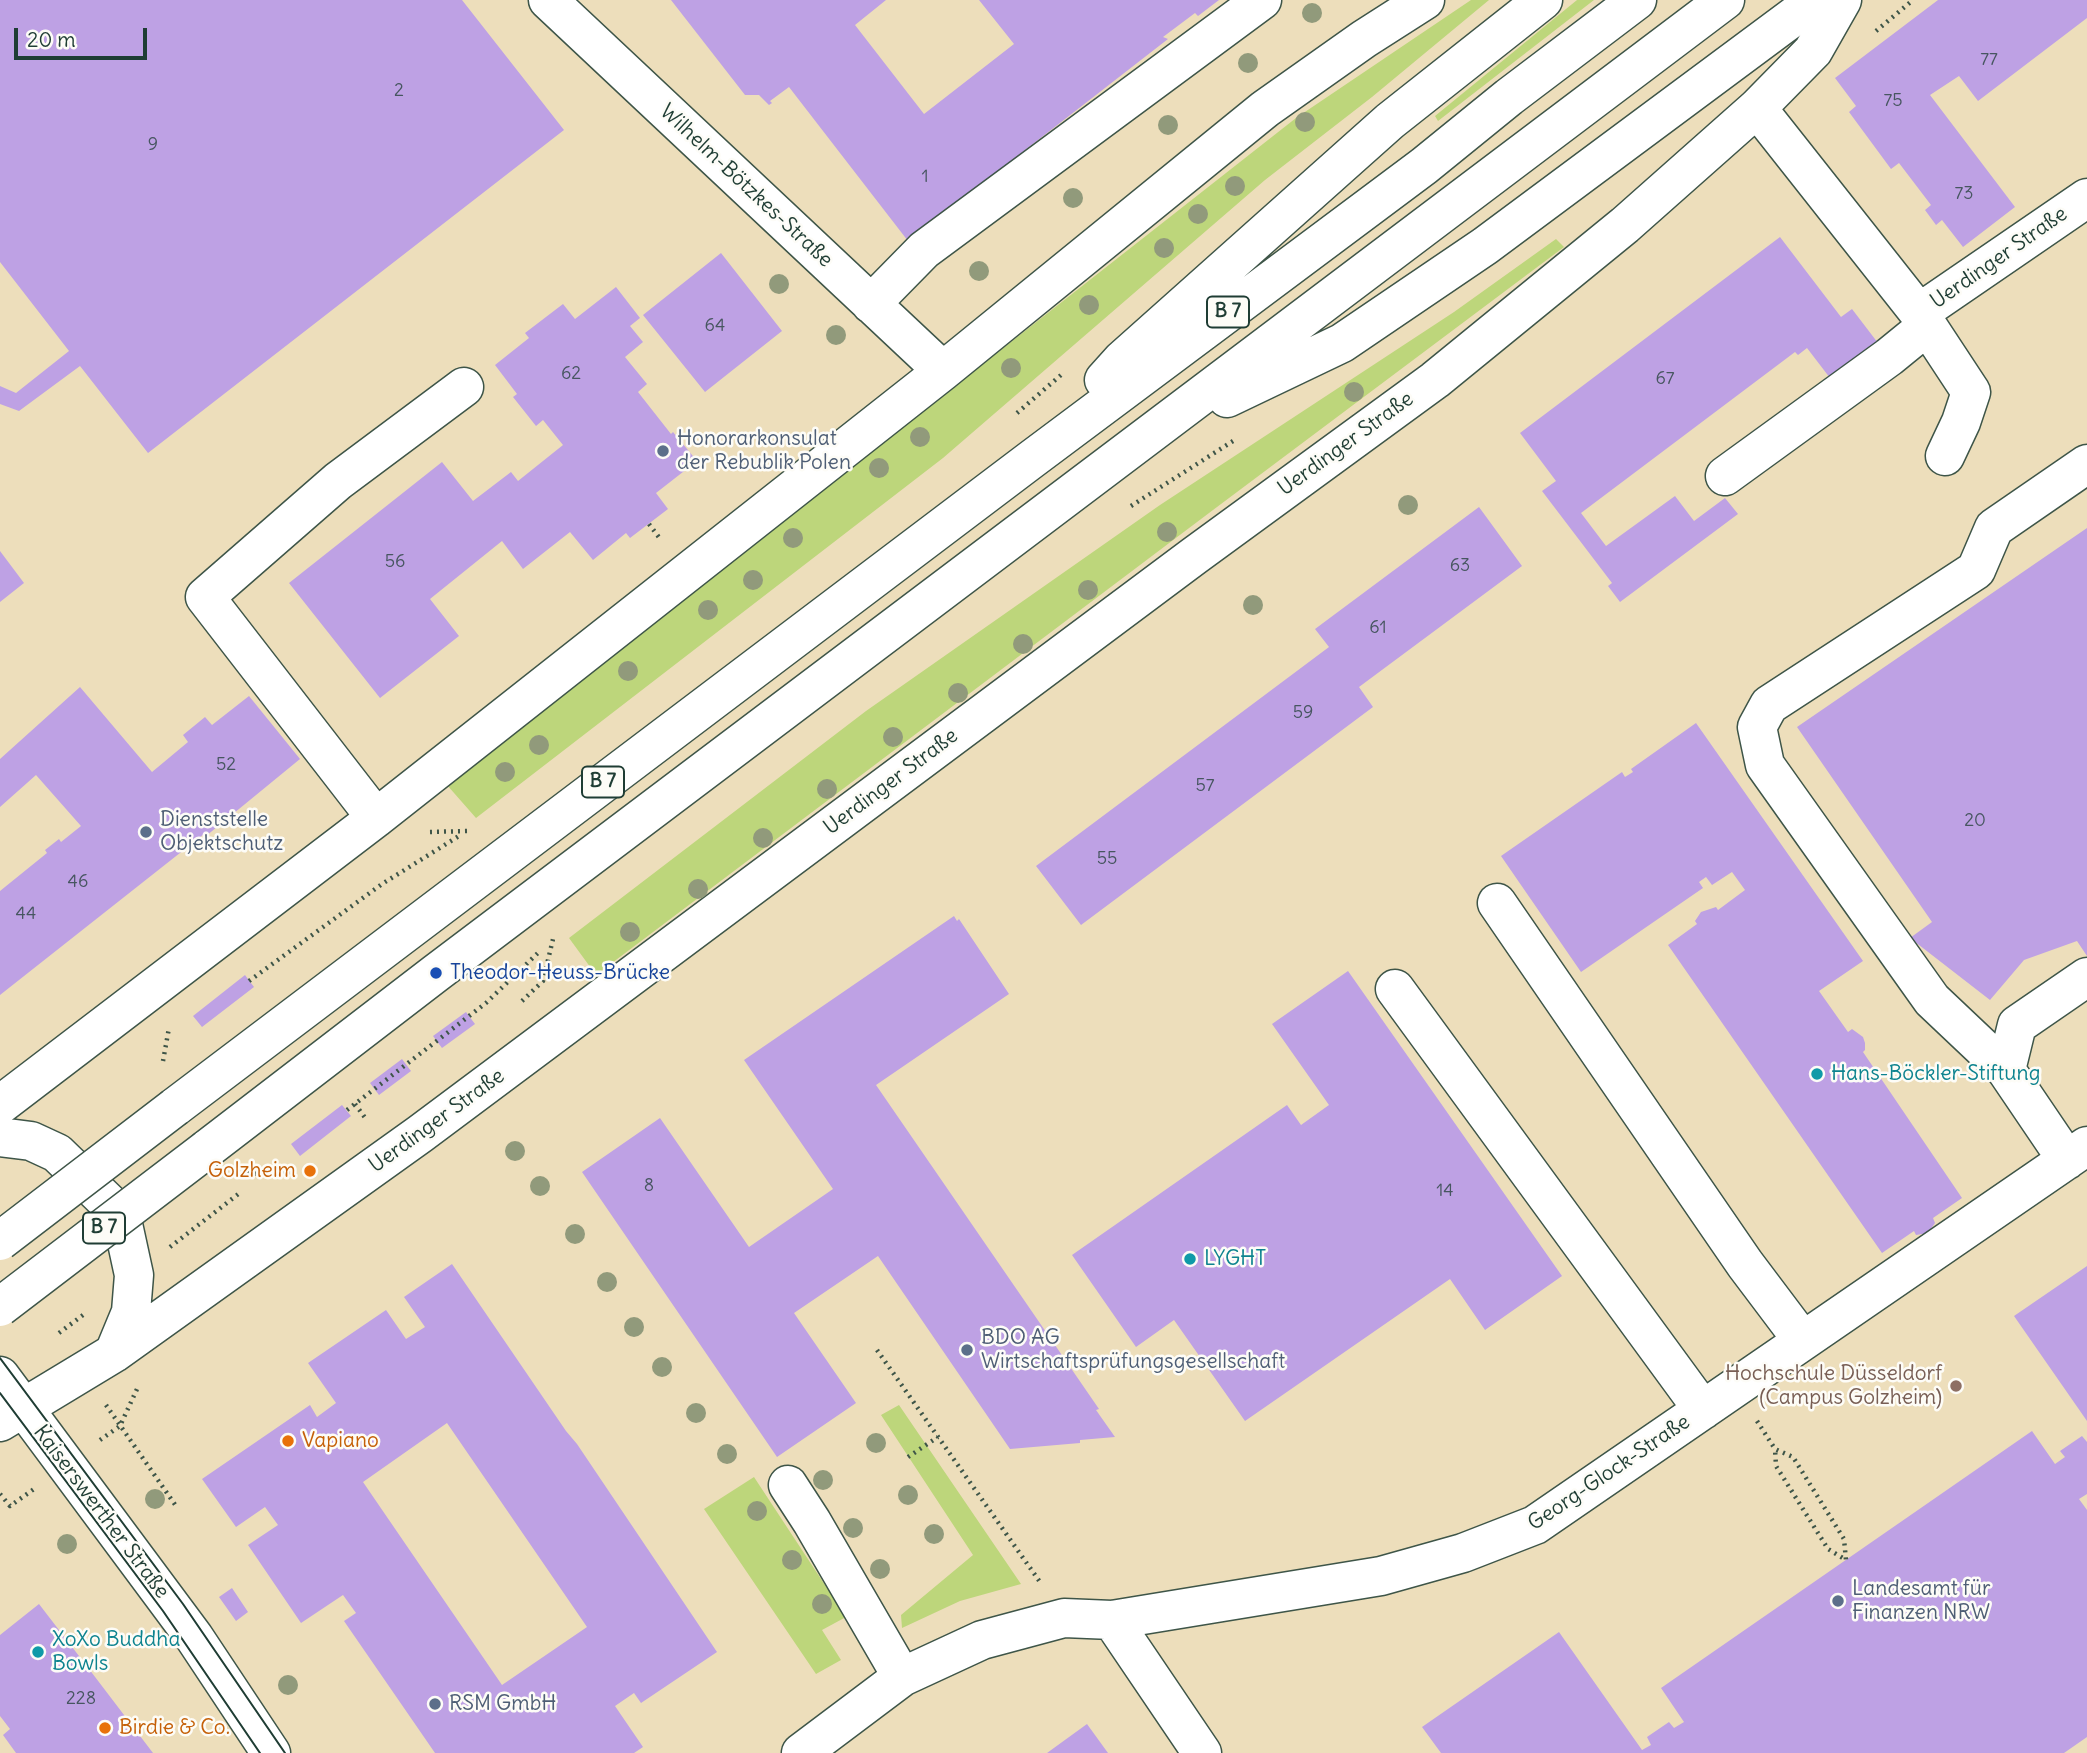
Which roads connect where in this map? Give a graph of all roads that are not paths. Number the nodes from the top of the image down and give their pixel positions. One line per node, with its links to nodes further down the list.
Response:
1 (548, 0): 11 (street, Wilhelm-Bötzkes-Straße)
2 (1262, 0): 11 (street)
3 (1425, 0): 13 (street)
4 (1543, 0): 17 (street)
5 (1637, 0): 17 (street, B 7)
6 (1725, 0): 15 (street, B 7)
7 (1816, 0): 15 (street)
8 (1842, 0): 9 (street, Uerdinger Straße)
9 (1757, 108): 12 (street, Uerdinger Straße); 31 (street, Uerdinger Straße)
10 (2087, 198): 12 (street, Uerdinger Straße)
11 (871, 304): 13 (street, Wilhelm-Bötzkes-Straße)
12 (1923, 320): 16 (street); 19 (street)
13 (943, 372): 20 (street)
14 (464, 387): 20 (street)
15 (1153, 433): 29 (street, B 7, bridge)
16 (1945, 456)
17 (1032, 459): 28 (street, B 7, bridge)
18 (2087, 464): 24 (street)
19 (1726, 476)
20 (376, 818): 25 (street)
21 (1497, 903): 30 (street)
22 (2087, 977): 24 (street)
23 (1395, 989): 33 (street)
24 (2006, 1070): 27 (street)
25 (0, 1105)
26 (0, 1137): 31 (street)
27 (2077, 1153): 30 (street, Georg-Glock-Straße)
28 (0, 1241)
29 (0, 1307)
30 (1803, 1342): 33 (street, Georg-Glock-Straße)
31 (114, 1353): 34 (street, Uerdinger Straße)
32 (0, 1376): 34 (street, Kaiserswerther Straße)
33 (1703, 1410): 36 (street, Georg-Glock-Straße)
34 (12, 1415): 38 (street, Kaiserswerther Straße)
35 (788, 1485): 37 (street)
36 (1112, 1620): 37 (street, Georg-Glock-Straße); 40 (street)
37 (902, 1677): 39 (street, Georg-Glock-Straße)
38 (271, 1753)
39 (801, 1753)
40 (1202, 1753)

